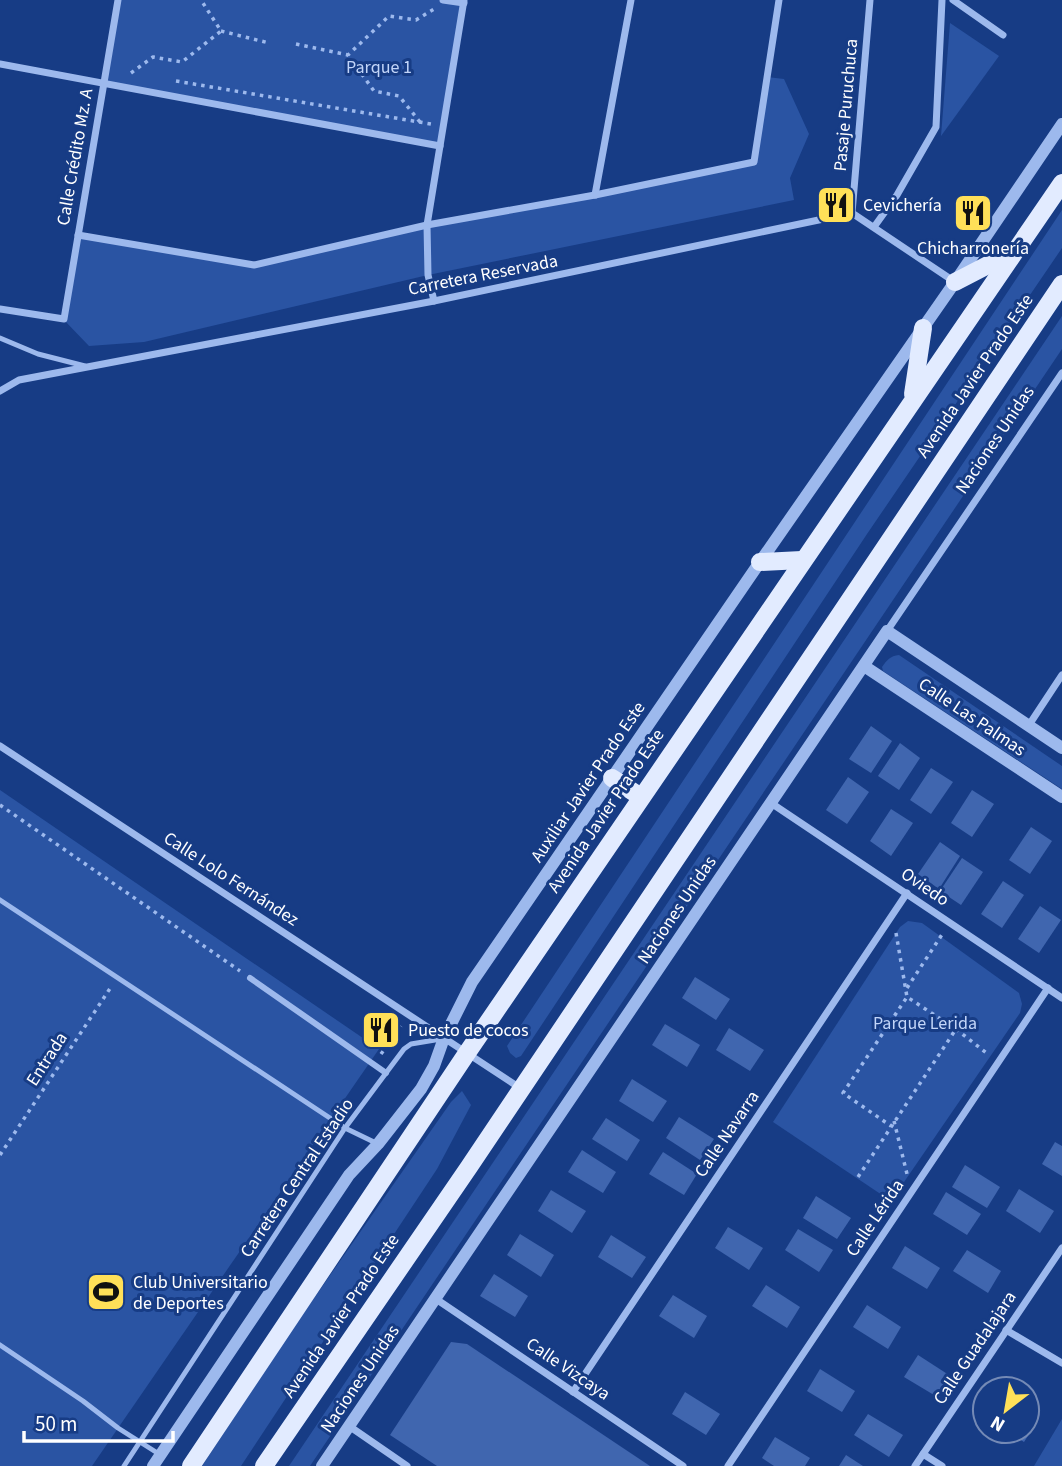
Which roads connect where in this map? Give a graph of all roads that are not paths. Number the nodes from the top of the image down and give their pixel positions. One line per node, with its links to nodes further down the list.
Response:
1 (118, 0): 11 (street, Calle Crédito Mz. A)
2 (445, 0): 8 (street)
3 (631, 0): 15 (street)
4 (779, 0): 15 (street)
5 (870, 0): 16 (street, Pasaje Puruchuca)
6 (942, 0): 18 (street)
7 (953, 0): 9 (street)
8 (464, 1): 13 (street)
9 (1003, 35)
10 (0, 64): 11 (street)
11 (104, 83): 13 (street); 19 (street, Calle Crédito Mz. A)
12 (1062, 124): 21 (street, Auxiliar Javier Prado Este)
13 (440, 146): 17 (street)
14 (1062, 183): 20 (main road, Avenida Javier Prado Este)
15 (595, 195): 17 (street)
16 (852, 213): 18 (street); 23 (street, Carretera Reservada)
17 (427, 225): 19 (street); 23 (street)
18 (874, 227): 21 (street)
19 (78, 235): 24 (street, Calle Crédito Mz. A)
20 (1016, 251): 21 (main road); 30 (main road, Avenida Javier Prado Este)
21 (956, 282): 25 (street, Auxiliar Javier Prado Este)
22 (1062, 284): 51 (main road, Avenida Javier Prado Este)
23 (434, 301): 27 (street, Carretera Reservada)
24 (0, 309)
25 (923, 328): 30 (main road); 32 (street, Auxiliar Javier Prado Este)
26 (0, 338): 27 (lane)
27 (88, 367): 29 (street, Carretera Reservada)
28 (1062, 373): 33 (street, Naciones Unidas)
29 (0, 391)
30 (912, 399): 31 (main road, Avenida Javier Prado Este)
31 (803, 560): 32 (main road); 40 (main road, Avenida Javier Prado Este)
32 (760, 562): 39 (street, Auxiliar Javier Prado Este)
33 (887, 631): 34 (street, Naciones Unidas); 36 (street, Calle Las Palmas)
34 (864, 666): 41 (street, Calle Las Palmas); 42 (street, Naciones Unidas)
35 (1062, 675): 36 (street)
36 (1029, 725): 38 (street, Calle Las Palmas)
37 (0, 746): 48 (street, Calle Lolo Fernández)
38 (1062, 748)
39 (612, 779): 40 (main road); 48 (street, Auxiliar Javier Prado Este)
40 (641, 797): 49 (main road, Avenida Javier Prado Este)
41 (1062, 797)
42 (771, 803): 43 (street, Oviedo); 55 (street, Naciones Unidas)
43 (907, 893): 46 (street, Oviedo); 59 (street, Calle Navarra)
44 (0, 900): 52 (lane)
45 (250, 978): 50 (street)
46 (1048, 988): 47 (street, Oviedo); 71 (street, Calle Lérida)
47 (1062, 998)
48 (444, 1038): 49 (street); 50 (lane, Carretera Central Estadio); 53 (street, Auxiliar Javier Prado Este)
49 (467, 1053): 51 (street); 66 (main road, Avenida Javier Prado Este)
50 (386, 1073): 52 (lane, Carretera Central Estadio)
51 (522, 1089): 67 (main road, Avenida Javier Prado Este)
52 (345, 1128): 53 (lane); 61 (lane, Carretera Central Estadio)
53 (378, 1144): 62 (street, Auxiliar Javier Prado Este)
54 (1062, 1248): 56 (street, Calle Guadalajara)
55 (436, 1299): 59 (street, Calle Vizcaya); 60 (street, Naciones Unidas)
56 (1006, 1331): 58 (street); 63 (street, Calle Guadalajara)
57 (0, 1345): 61 (lane)
58 (1062, 1363)
59 (573, 1392): 70 (street, Calle Vizcaya)
60 (349, 1426): 68 (street, Naciones Unidas); 69 (street)
61 (141, 1441): 62 (lane); 64 (lane, Carretera Central Estadio)
62 (161, 1454): 65 (street, Auxiliar Javier Prado Este)
63 (923, 1454): 72 (street, Calle Guadalajara); 73 (street)
64 (124, 1466)
65 (153, 1466)
66 (191, 1466)
67 (264, 1466)
68 (323, 1466)
69 (407, 1466)
70 (683, 1466)
71 (728, 1466)
72 (915, 1466)
73 (942, 1466)

